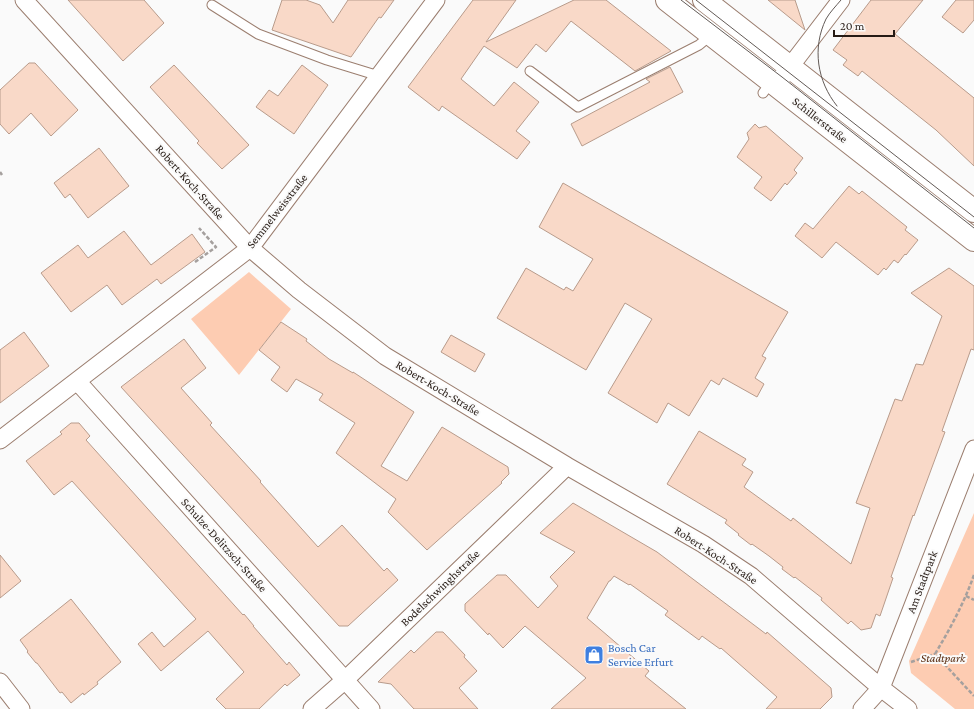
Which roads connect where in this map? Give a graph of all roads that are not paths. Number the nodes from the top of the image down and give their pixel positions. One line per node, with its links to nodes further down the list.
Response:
1 (24, 0): 14 (street, Robert-Koch-Straße)
2 (436, 0): 10 (street, Semmelweisstraße)
3 (667, 0): 7 (main road, Schillerstraße)
4 (704, 0): 8 (main road, Schillerstraße)
5 (841, 0): 8 (street)
6 (212, 5): 10 (lane)
7 (711, 35): 9 (lane); 11 (main road, Schillerstraße)
8 (790, 67): 11 (street); 12 (main road, Schillerstraße)
9 (530, 71)
10 (379, 76): 14 (street, Semmelweisstraße)
11 (770, 87): 13 (main road, Schillerstraße)
12 (974, 211)
13 (974, 240)
14 (250, 248): 15 (street, Semmelweisstraße); 18 (street, Robert-Koch-Straße)
15 (77, 381): 16 (street, Semmelweisstraße); 19 (street, Schulze-Delitzsch-Straße)
16 (0, 440)
17 (974, 449): 21 (street, Am Stadtpark)
18 (567, 466): 19 (street, Bodelschwinghstraße); 21 (street, Robert-Koch-Straße)
19 (345, 680): 23 (street, Bodelschwinghstraße); 24 (street, Schulze-Delitzsch-Straße)
20 (0, 682): 22 (street)
21 (881, 688): 25 (street, Am Stadtpark); 26 (street, Robert-Koch-Straße)
22 (21, 709)
23 (312, 709)
24 (371, 709)
25 (862, 709)
26 (908, 709)

